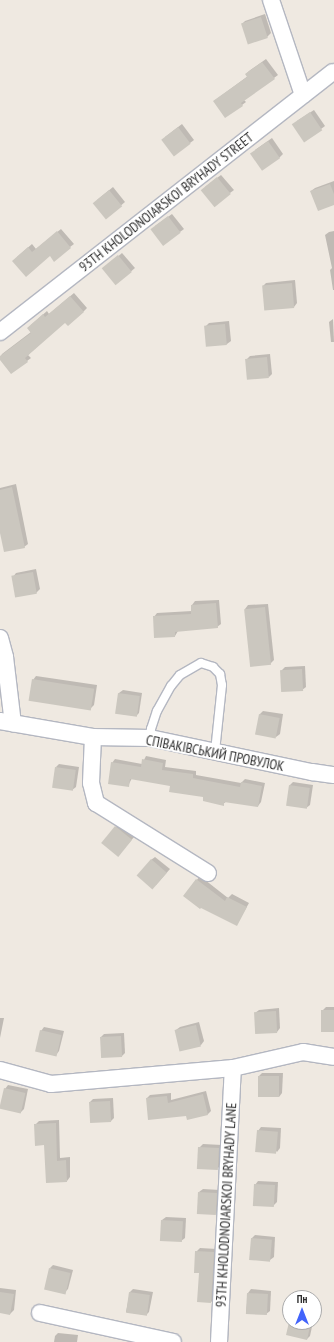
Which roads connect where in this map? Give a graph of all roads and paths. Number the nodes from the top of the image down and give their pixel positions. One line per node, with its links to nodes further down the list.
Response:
1 (272, 0): 3 (street)
2 (334, 74): 3 (street, 93TH KHOLODNOIARSKOI BRYHADY STREET)
3 (303, 95): 4 (street, 93TH KHOLODNOIARSKOI BRYHADY STREET)
4 (0, 332)
5 (0, 638): 6 (street)
6 (7, 723): 7 (street, СПІВАКІВСЬКИЙ ПРОВУЛОК)
7 (92, 736): 8 (street, СПІВАКІВСЬКИЙ ПРОВУЛОК); 11 (street)
8 (150, 738): 9 (street, СПІВАКІВСЬКИЙ ПРОВУЛОК); 9 (lane)
9 (216, 752): 10 (street, СПІВАКІВСЬКИЙ ПРОВУЛОК)
10 (334, 775)
11 (208, 873)
12 (334, 1057): 13 (street)
13 (233, 1068): 14 (street); 17 (street, 93TH KHOLODNOIARSKOI BRYHADY LANE)
14 (0, 1070)
15 (40, 1313): 16 (street)
16 (173, 1342)
17 (219, 1342)

